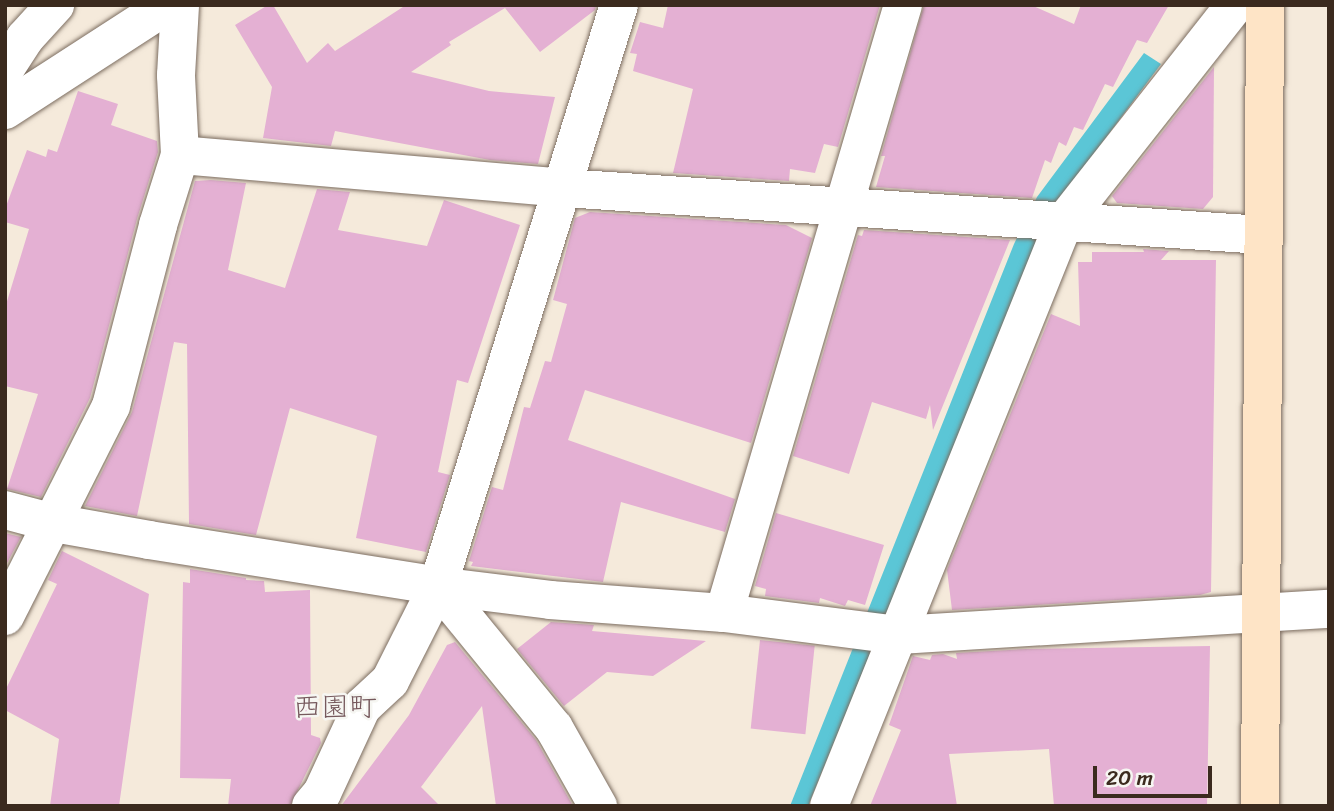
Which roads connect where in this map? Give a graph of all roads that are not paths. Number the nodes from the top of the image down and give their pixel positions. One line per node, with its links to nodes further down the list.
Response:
1 (55, 5): 8 (street)
2 (167, 5): 9 (street)
3 (180, 5): 10 (street)
4 (619, 5): 11 (street)
5 (903, 5): 12 (street)
6 (1235, 5): 13 (street)
7 (1265, 5): 14 (street)
8 (5, 69)
9 (6, 103)
10 (180, 155): 11 (street); 16 (street)
11 (564, 188): 12 (street); 17 (street)
12 (844, 207): 13 (street); 20 (street)
13 (1064, 222): 14 (street); 22 (street)
14 (1262, 235): 19 (street)
15 (5, 510): 16 (street)
16 (54, 523): 17 (street); 21 (street)
17 (438, 586): 20 (street); 23 (street); 24 (street)
18 (1329, 609): 19 (street)
19 (1259, 611): 22 (street); 26 (street)
20 (724, 613): 22 (street)
21 (5, 615)
22 (899, 635): 25 (street)
23 (311, 806)
24 (598, 806)
25 (829, 806)
26 (1260, 806)

